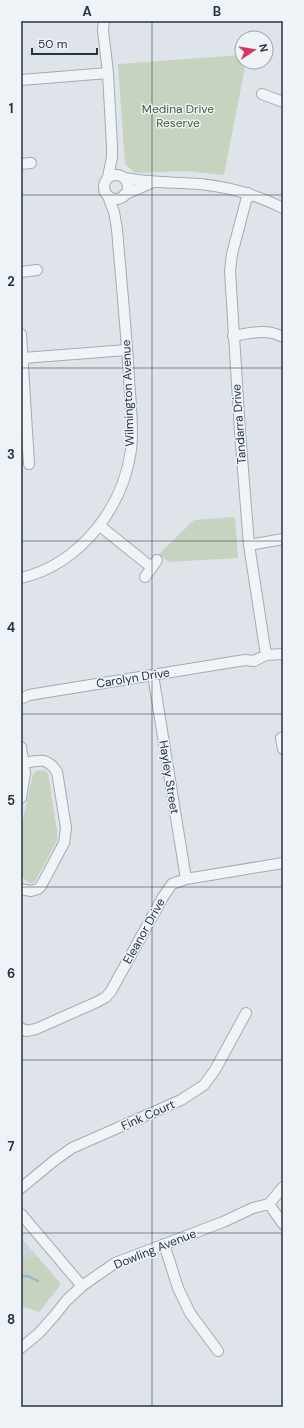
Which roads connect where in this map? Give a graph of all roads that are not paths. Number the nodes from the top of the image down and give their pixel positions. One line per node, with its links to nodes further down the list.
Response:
1 (103, 24): 2 (street)
2 (108, 73): 3 (street); 6 (street)
3 (21, 80)
4 (262, 94): 5 (street)
5 (283, 102)
6 (112, 146): 7 (street); 8 (street)
7 (108, 177): 8 (street); 11 (street)
8 (123, 177): 9 (street); 12 (street)
9 (155, 182): 10 (street); 12 (street)
10 (248, 193): 13 (street); 18 (street, Tandarra Drive)
11 (108, 196): 12 (street); 14 (street, Wilmington Avenue)
12 (123, 196): 14 (street, Wilmington Avenue)
13 (283, 208)
14 (117, 229): 20 (street, Wilmington Avenue)
15 (37, 270): 16 (street)
16 (21, 272)
17 (21, 334): 21 (street)
18 (233, 336): 19 (street); 25 (street, Tandarra Drive)
19 (283, 337)
20 (127, 350): 21 (street); 23 (street, Wilmington Avenue)
21 (23, 358): 22 (street)
22 (29, 464)
23 (100, 526): 26 (street); 27 (street, Wilmington Avenue)
24 (283, 539): 25 (street)
25 (249, 545): 29 (street, Tandarra Drive)
26 (145, 577)
27 (21, 578)
28 (283, 651): 29 (street)
29 (265, 652): 30 (street); 31 (street, Carolyn Drive)
30 (283, 654)
31 (152, 675): 32 (street, Carolyn Drive); 39 (street, Hayley Street)
32 (21, 699)
33 (281, 738): 35 (street)
34 (21, 747): 36 (street)
35 (283, 749)
36 (23, 763): 37 (street); 40 (street)
37 (21, 798)
38 (283, 863): 39 (street, Eleanor Drive)
39 (186, 879): 42 (street, Eleanor Drive)
40 (21, 889)
41 (246, 1013): 44 (street, Fink Court)
42 (21, 1028)
43 (283, 1187): 45 (street)
44 (21, 1188)
45 (269, 1204): 47 (street); 48 (street, Dowling Avenue)
46 (21, 1214): 49 (street)
47 (283, 1224)
48 (164, 1244): 49 (street, Dowling Avenue); 51 (street)
49 (82, 1286): 50 (street, Dowling Avenue)
50 (21, 1348)
51 (218, 1351)

